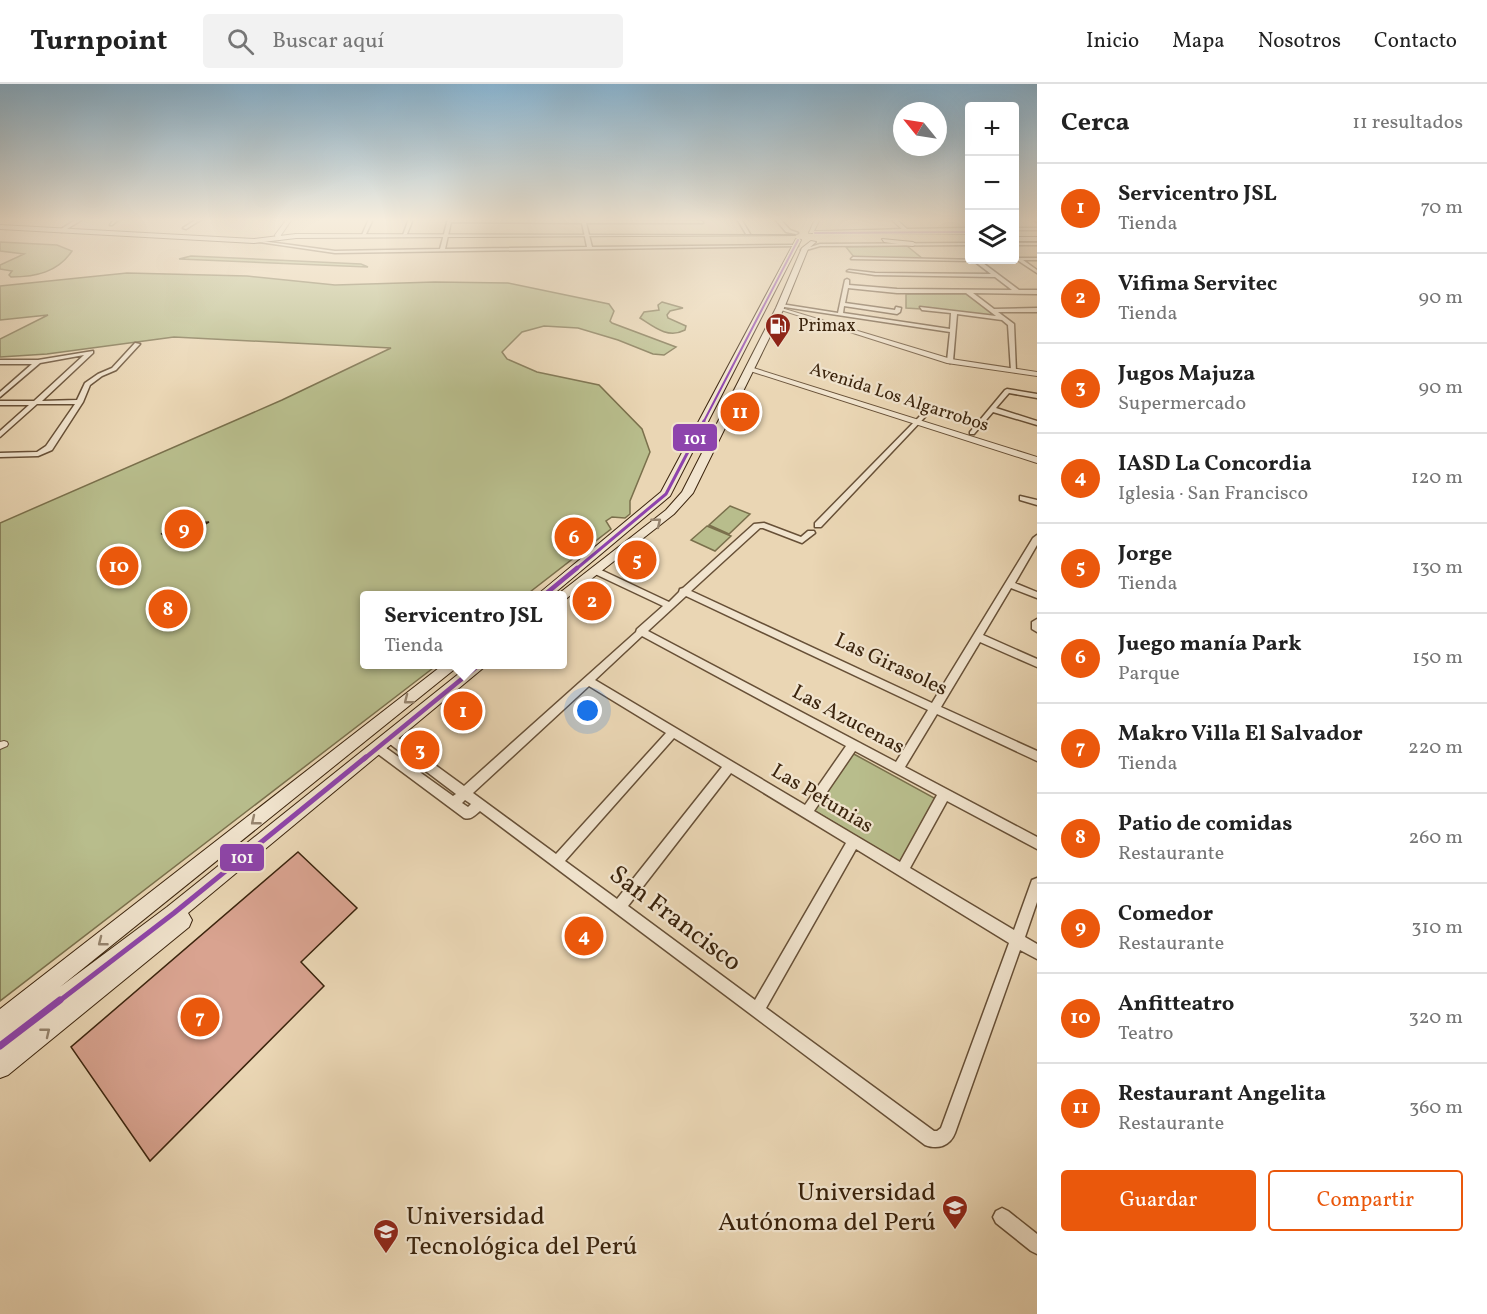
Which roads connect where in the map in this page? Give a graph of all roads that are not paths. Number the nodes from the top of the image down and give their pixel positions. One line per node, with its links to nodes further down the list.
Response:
1 (784, 276): 47 (main road)
2 (791, 276): 10 (main road)
3 (848, 276): 5 (street)
4 (997, 276): 7 (street)
5 (846, 286): 6 (street); 9 (street)
6 (968, 292): 7 (street); 13 (street)
7 (1018, 292): 8 (street)
8 (1037, 292)
9 (842, 304): 11 (street); 16 (street)
10 (780, 307): 16 (street); 20 (street); 23 (main road)
11 (898, 308)
12 (922, 308): 15 (street)
13 (990, 309): 14 (street); 17 (street)
14 (1037, 310)
15 (954, 312): 17 (street); 18 (street)
16 (840, 315): 18 (street)
17 (1005, 319): 24 (street)
18 (953, 331): 20 (street)
19 (137, 344): 28 (street)
20 (950, 360): 24 (street)
21 (0, 362): 22 (street)
22 (39, 362): 26 (street); 30 (street)
23 (751, 366): 33 (street, Avenida Los Algarrobos); 45 (main road, one-way to 23)
24 (1014, 371): 25 (street)
25 (1037, 374)
26 (0, 395)
27 (1037, 396): 31 (street)
28 (80, 402): 30 (street); 38 (street)
29 (0, 403): 30 (street)
30 (35, 403): 36 (street)
31 (992, 409): 32 (street); 34 (street); 35 (street)
32 (1037, 416)
33 (920, 420): 35 (street, Avenida Los Algarrobos); 39 (street, Avenida Los Algarrobos); 42 (street)
34 (1037, 423)
35 (972, 433): 37 (street, Avenida Los Algarrobos)
36 (0, 435)
37 (1037, 453)
38 (0, 454)
39 (1037, 460)
40 (1023, 498): 41 (street)
41 (1037, 503)
42 (818, 525)
43 (811, 533): 48 (street)
44 (1037, 538): 46 (street)
45 (596, 571): 49 (main road); 51 (street)
46 (1009, 584): 50 (street); 55 (street)
47 (548, 591)
48 (683, 591): 51 (street); 60 (street, Las Girasoles)
49 (567, 594)
50 (1037, 595)
51 (668, 605): 54 (street)
52 (1037, 622): 53 (street)
53 (1037, 629)
54 (640, 631): 59 (street); 63 (street, Las Azucenas)
55 (978, 637): 56 (street); 60 (street)
56 (1037, 663)
57 (448, 669): 82 (main road, one-way to 82)
58 (475, 669): 62 (main road)
59 (587, 680): 61 (street, Las Petunias); 67 (street)
60 (936, 707): 64 (street, Las Girasoles); 66 (street)
61 (673, 732): 65 (street, Las Petunias); 75 (street)
62 (384, 743): 67 (street, San Francisco); 69 (street); 71 (main road)
63 (853, 745): 66 (street, Las Azucenas); 72 (street)
64 (1037, 756)
65 (729, 766): 72 (street, Las Petunias); 78 (street)
66 (898, 769): 68 (street, Las Azucenas)
67 (464, 794): 69 (street); 70 (street, San Francisco)
68 (944, 794): 74 (street, Las Azucenas); 76 (street)
69 (453, 804): 70 (street)
70 (478, 805): 75 (street, San Francisco)
71 (301, 810): 83 (main road); 84 (main road, one-way to 71)
72 (806, 813): 73 (street, Las Petunias)
73 (854, 841): 76 (street, Las Petunias); 81 (street)
74 (1037, 843)
75 (557, 861): 78 (street, San Francisco)
76 (902, 871): 79 (street, Las Petunias)
77 (1037, 884): 79 (street)
78 (620, 906): 81 (street, San Francisco)
79 (1016, 940): 80 (street, Las Petunias); 81 (street, San Francisco)
80 (1037, 952)
81 (757, 1010)
82 (0, 1022)
83 (0, 1046)
84 (0, 1067)
85 (1002, 1217): 86 (street)
86 (1037, 1245)

